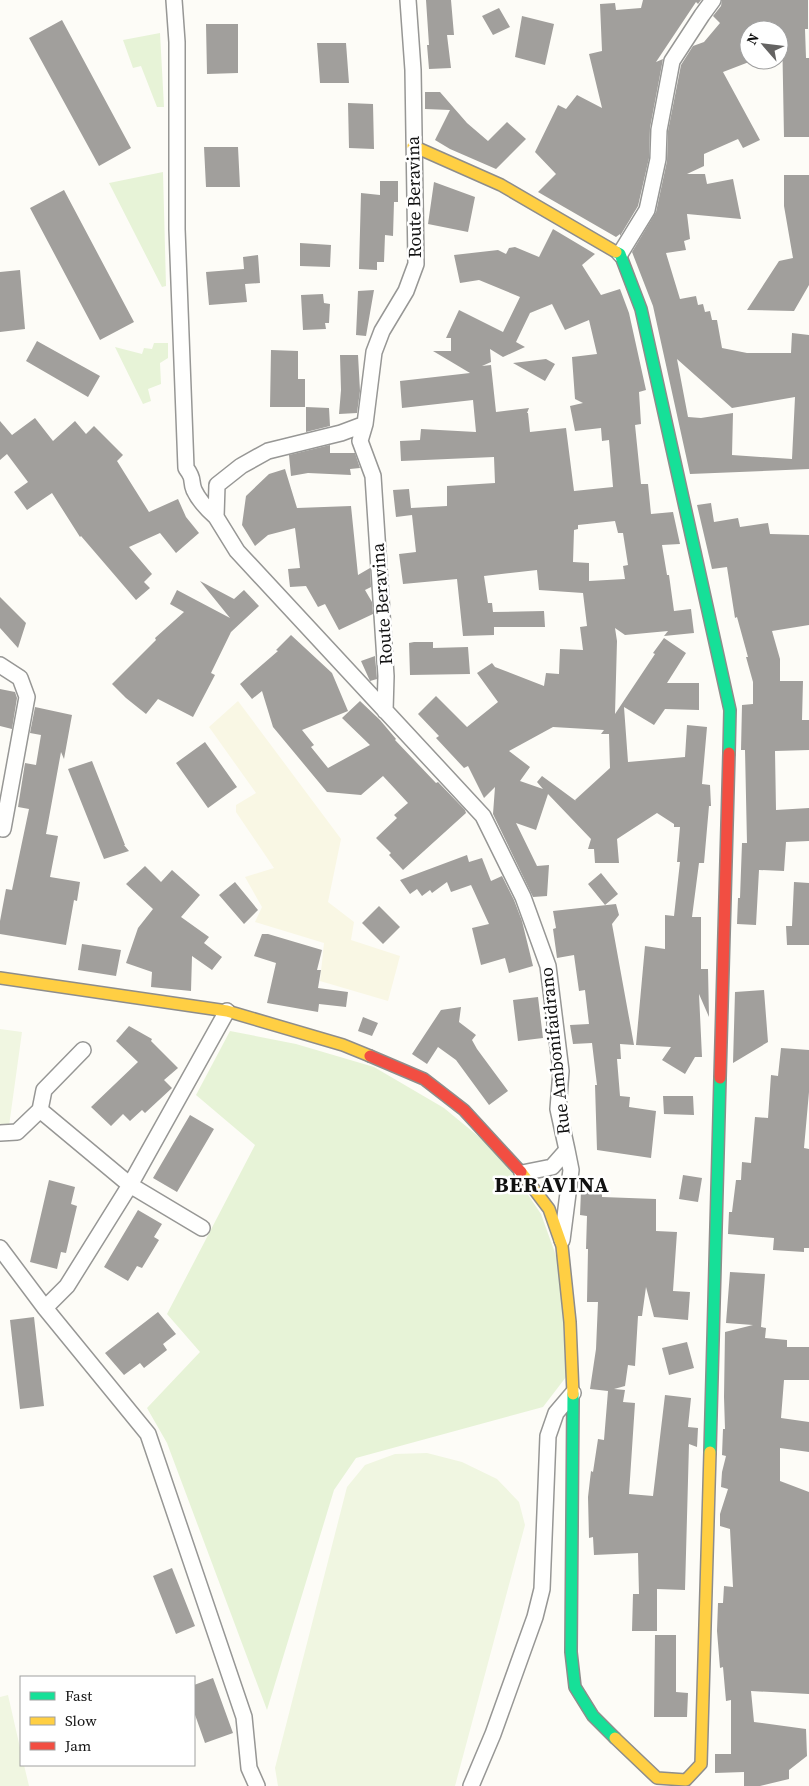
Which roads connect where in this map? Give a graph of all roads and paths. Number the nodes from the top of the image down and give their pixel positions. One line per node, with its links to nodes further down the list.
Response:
1 (174, 0): 7 (street, Rue Ambonifaidrano)
2 (408, 0): 4 (street, Route Beravina)
3 (713, 0): 5 (street)
4 (413, 146): 5 (street); 6 (street, Route Beravina)
5 (620, 254): 23 (street)
6 (365, 424): 7 (street); 9 (street, Route Beravina)
7 (216, 517): 9 (street, Rue Ambonifaidrano)
8 (0, 664): 10 (street)
9 (385, 711): 16 (street, Rue Ambonifaidrano)
10 (2, 829)
11 (0, 978): 12 (street)
12 (227, 1011): 17 (street); 18 (street)
13 (83, 1050): 14 (street)
14 (40, 1110): 15 (street); 18 (street)
15 (0, 1133)
16 (566, 1150): 17 (street, Rue Ambonifaidrano); 20 (street)
17 (522, 1173): 20 (street)
18 (130, 1185): 19 (street); 22 (street)
19 (202, 1228)
20 (562, 1246): 23 (street)
21 (0, 1248): 22 (street)
22 (46, 1308): 24 (street)
23 (573, 1393): 25 (street)
24 (257, 1786)
25 (471, 1786)

